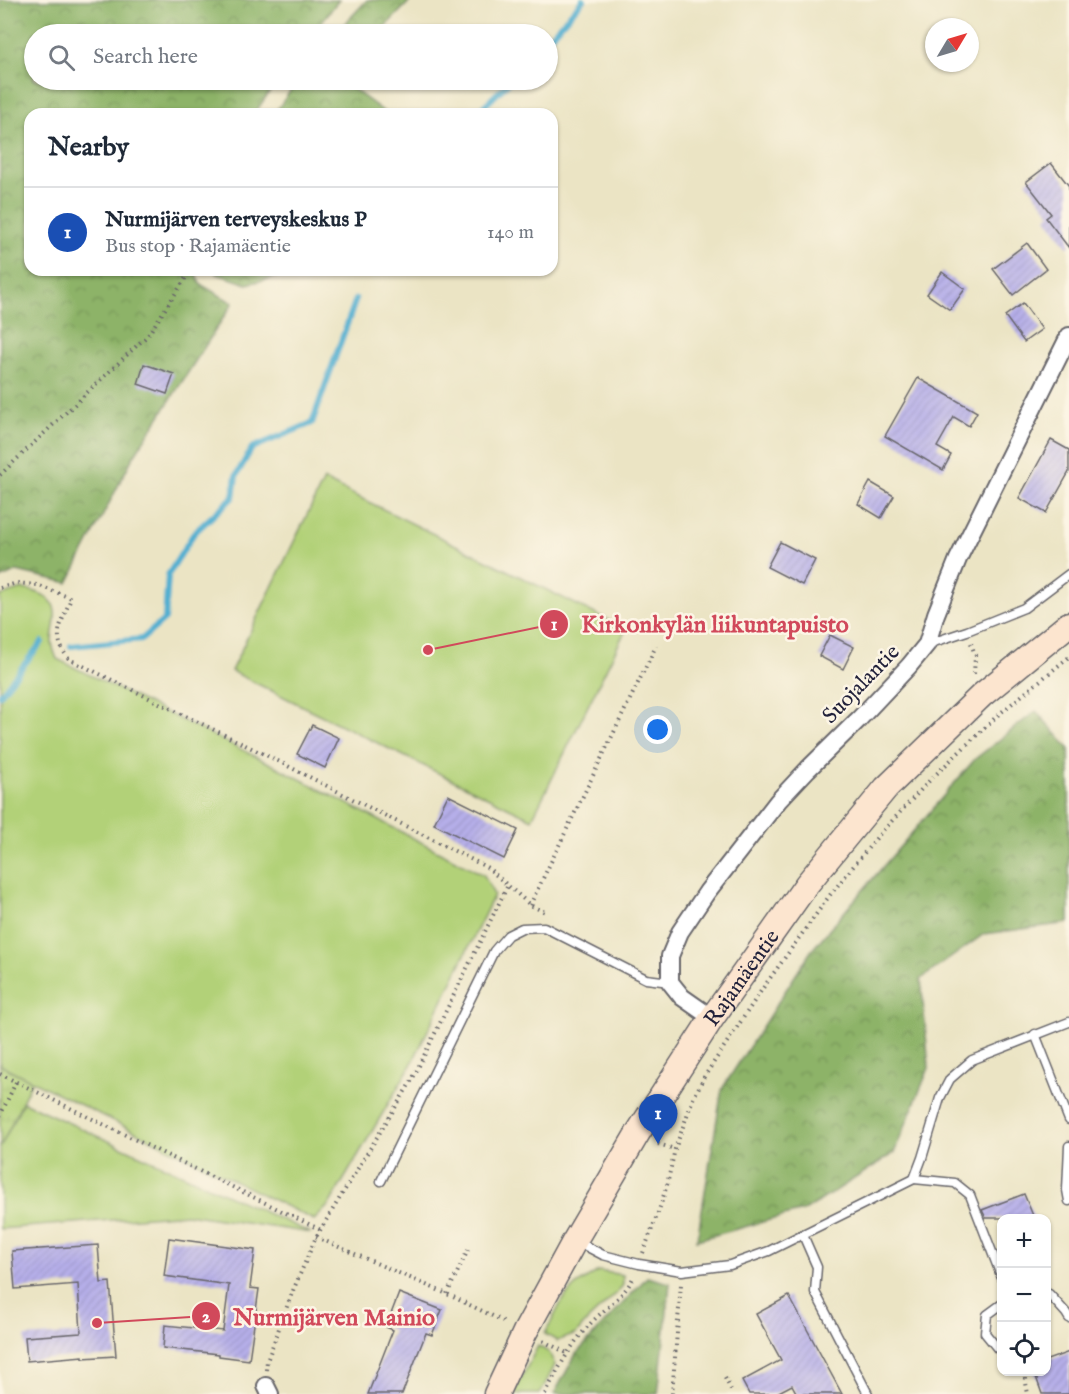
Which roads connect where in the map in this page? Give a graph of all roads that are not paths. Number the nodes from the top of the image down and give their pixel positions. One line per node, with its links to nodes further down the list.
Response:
1 (1069, 336): 4 (street, Suojalantie)
2 (1069, 574): 4 (lane)
3 (1069, 624): 6 (main road, Rajamäentie)
4 (927, 644): 5 (street, Suojalantie)
5 (670, 982): 6 (street); 12 (lane)
6 (712, 1018): 15 (main road, Rajamäentie)
7 (1069, 1022): 8 (lane)
8 (1035, 1034): 9 (lane); 11 (lane)
9 (1069, 1120)
10 (1069, 1146): 13 (lane)
11 (914, 1179): 14 (lane); 16 (lane)
12 (381, 1181)
13 (1069, 1201)
14 (803, 1235): 15 (lane); 22 (lane)
15 (575, 1240): 21 (main road, Rajamäentie)
16 (998, 1268)
17 (1051, 1296): 19 (lane)
18 (997, 1308): 20 (lane)
19 (1069, 1318)
20 (997, 1348)
21 (496, 1394)
22 (868, 1394)

